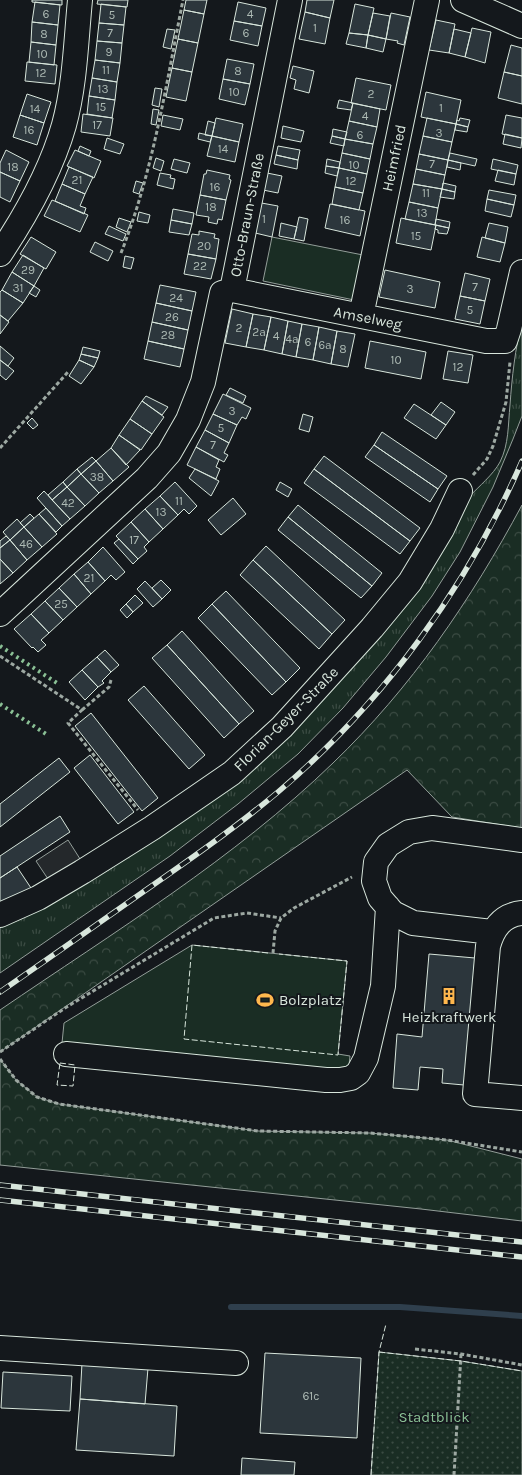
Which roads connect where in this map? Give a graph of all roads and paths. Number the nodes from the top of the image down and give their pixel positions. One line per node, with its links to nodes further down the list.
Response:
1 (80, 0): 8 (street)
2 (183, 0): 7 (path)
3 (290, 0): 10 (street, Otto-Braun-Straße)
4 (427, 0): 11 (street, Heimfried)
5 (464, 0): 6 (street)
6 (522, 26)
7 (121, 253)
8 (0, 254)
9 (522, 272): 12 (street)
10 (232, 290): 11 (street, Amselweg); 16 (street, Otto-Braun-Straße)
11 (362, 316): 12 (street, Amselweg)
12 (505, 341): 15 (path)
13 (68, 372): 14 (path)
14 (0, 448)
15 (460, 491): 20 (street, Florian-Geyer-Straße)
16 (0, 614)
17 (0, 656): 19 (path)
18 (110, 680): 19 (path)
19 (82, 710): 20 (path)
20 (152, 828): 25 (street, Florian-Geyer-Straße)
21 (522, 840): 22 (street)
22 (376, 862): 23 (street); 26 (path)
23 (388, 907): 27 (street); 30 (street)
24 (522, 913): 27 (street)
25 (0, 915)
26 (281, 918): 28 (path); 29 (path)
27 (492, 932): 32 (street)
28 (273, 953)
29 (0, 1052)
30 (66, 1054)
31 (0, 1059): 33 (path)
32 (522, 1098)
33 (522, 1152)
34 (0, 1348): 37 (street)
35 (415, 1348): 36 (path)
36 (462, 1354): 38 (path); 39 (path)
37 (236, 1363)
38 (522, 1365)
39 (454, 1475)

